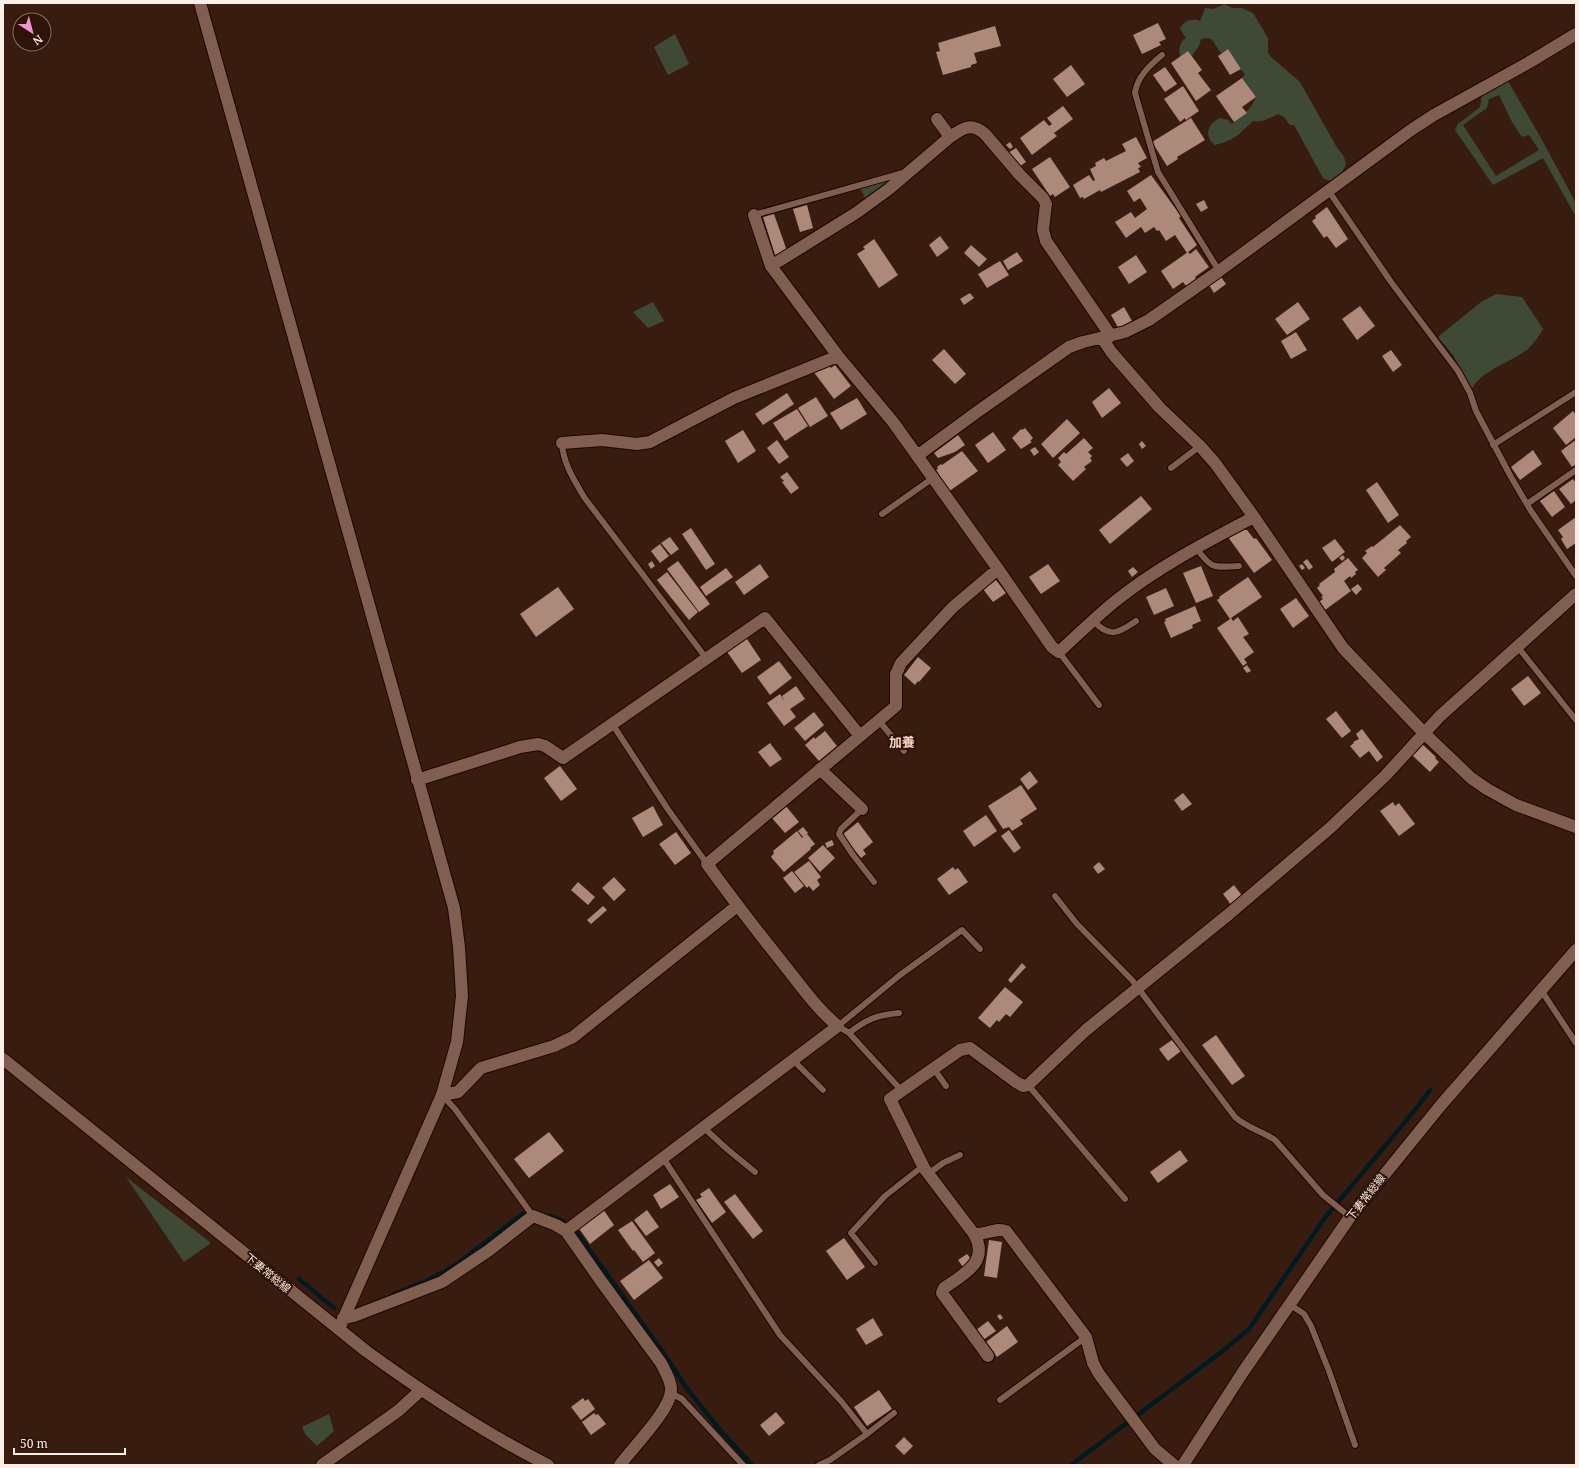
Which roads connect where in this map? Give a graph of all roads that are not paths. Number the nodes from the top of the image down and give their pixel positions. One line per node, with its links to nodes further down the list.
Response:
1 (200, 3): 42 (street)
2 (1576, 34): 7 (street)
3 (1162, 55): 10 (lane)
4 (938, 119): 5 (street)
5 (950, 137): 6 (street); 11 (street)
6 (912, 169): 8 (lane); 9 (street)
7 (1328, 190): 10 (street); 15 (lane)
8 (754, 215): 9 (street)
9 (771, 266): 12 (street)
10 (1219, 271): 11 (street)
11 (1106, 337): 16 (street); 17 (street)
12 (838, 356): 14 (street); 17 (street)
13 (1576, 392): 15 (lane)
14 (562, 443): 33 (lane)
15 (1493, 445): 21 (lane)
16 (1200, 446): 18 (lane); 23 (street)
17 (917, 456): 20 (street)
18 (1171, 468)
19 (1576, 470): 21 (lane)
20 (933, 478): 22 (lane); 26 (street)
21 (1527, 504): 27 (lane)
22 (882, 514)
23 (1254, 517): 24 (street); 38 (street)
24 (1196, 548): 25 (lane); 29 (street)
25 (1239, 566)
26 (998, 569): 32 (street); 36 (street)
27 (1576, 576)
28 (1576, 594): 31 (street)
29 (1093, 620): 30 (lane); 32 (street)
30 (1136, 621)
31 (1517, 646): 35 (lane); 38 (street)
32 (1059, 652): 34 (lane)
33 (706, 658): 37 (street); 39 (street)
34 (1099, 704)
35 (1576, 720)
36 (879, 721): 39 (street); 40 (lane)
37 (612, 725): 42 (street); 45 (lane)
38 (1424, 733): 44 (street); 51 (street)
39 (860, 736): 41 (street)
40 (904, 750)
41 (820, 770): 43 (street); 45 (street)
42 (417, 780): 64 (street)
43 (862, 810): 46 (lane)
44 (1576, 826)
45 (707, 864): 48 (street)
46 (874, 882)
47 (1054, 896): 51 (lane)
48 (737, 906): 54 (street); 64 (street)
49 (980, 949): 54 (lane)
50 (1576, 950): 52 (street, 下妻常総線)
51 (1138, 988): 60 (street); 71 (lane)
52 (1541, 990): 56 (lane); 71 (street, 下妻常総線)
53 (899, 1013): 55 (lane)
54 (838, 1026): 55 (lane); 58 (street)
55 (849, 1033): 63 (lane)
56 (1576, 1043)
57 (3, 1059): 77 (street, 下妻常総線)
58 (793, 1060): 62 (lane); 65 (street)
59 (934, 1069): 60 (street); 61 (lane); 63 (street)
60 (1028, 1085): 70 (lane)
61 (946, 1086)
62 (823, 1090)
63 (902, 1091): 68 (street)
64 (442, 1095): 72 (lane); 77 (street)
65 (704, 1128): 67 (street); 69 (lane)
66 (960, 1155): 68 (lane)
67 (663, 1158): 73 (street); 84 (lane)
68 (925, 1170): 74 (street); 75 (lane)
69 (755, 1172)
70 (1124, 1199)
71 (1346, 1214): 76 (street, 下妻常総線)
72 (533, 1216): 73 (street); 77 (street)
73 (566, 1231): 81 (street)
74 (974, 1234): 78 (street); 79 (street)
75 (875, 1263)
76 (1289, 1304): 85 (lane); 93 (street, 下妻常総線)
77 (341, 1324): 80 (street, 下妻常総線)
78 (1086, 1337): 82 (lane); 92 (street)
79 (988, 1356)
80 (421, 1390): 87 (street); 88 (street, 下妻常総線)
81 (671, 1393): 89 (street); 90 (lane)
82 (1000, 1400)
83 (894, 1413): 84 (lane)
84 (866, 1434): 86 (lane)
85 (1355, 1445)
86 (832, 1463): 91 (lane)
87 (322, 1465)
88 (548, 1465)
89 (620, 1465)
90 (743, 1465)
91 (819, 1465)
92 (1174, 1465)
93 (1183, 1465)

